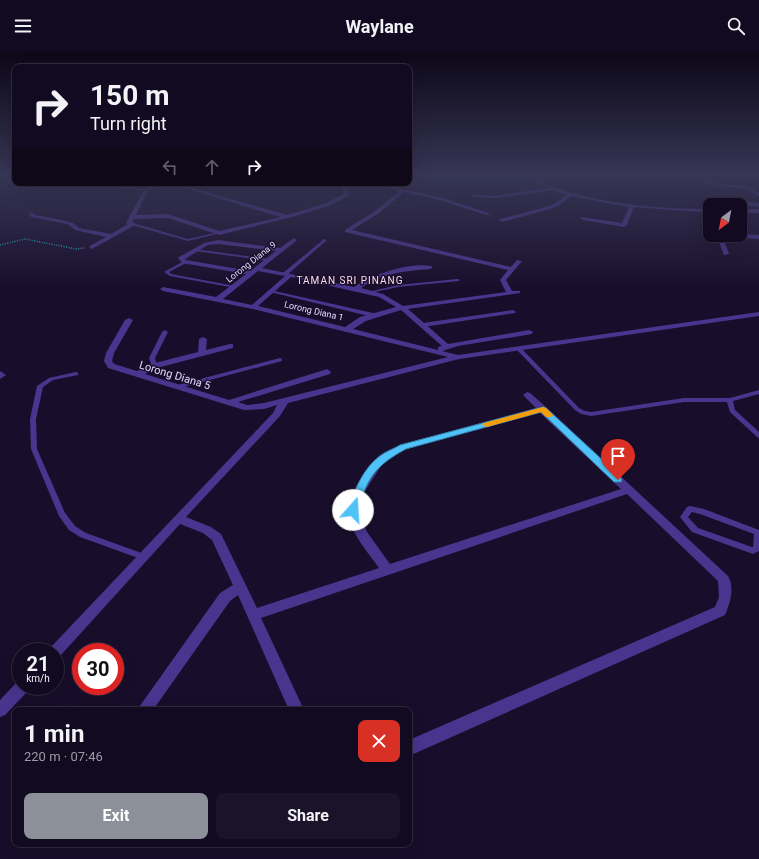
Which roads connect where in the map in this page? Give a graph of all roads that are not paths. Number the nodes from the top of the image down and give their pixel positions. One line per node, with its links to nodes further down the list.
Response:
1 (32, 214): 14 (street)
2 (134, 214): 8 (street)
3 (275, 214): 9 (street)
4 (297, 214): 9 (street)
5 (372, 214): 28 (street)
6 (526, 214): 11 (street)
7 (628, 214): 10 (street)
8 (132, 217): 12 (street); 13 (street)
9 (286, 217): 13 (street)
10 (583, 218)
11 (502, 220)
12 (133, 224): 13 (lane); 14 (street)
13 (219, 233)
14 (112, 236): 20 (street)
15 (747, 236): 16 (street)
16 (759, 237)
17 (294, 240): 22 (street, Lorong Diana 9)
18 (325, 240): 30 (lane)
19 (722, 242): 23 (street)
20 (92, 247)
21 (195, 250): 22 (street); 24 (lane); 26 (street)
22 (281, 250): 24 (street, Lorong Diana 9)
23 (726, 254)
24 (269, 260): 29 (street, Lorong Diana 9)
25 (519, 261): 28 (street)
26 (184, 262): 29 (street); 32 (lane)
27 (430, 267): 34 (street)
28 (511, 269): 38 (street)
29 (254, 271): 30 (street); 32 (street, Lorong Diana 9)
30 (288, 274): 34 (street); 35 (street)
31 (457, 280): 36 (lane)
32 (235, 287): 39 (street, Lorong Diana 9)
33 (163, 289): 39 (street, Lorong Diana 1)
34 (356, 289): 36 (street)
35 (272, 290): 40 (street); 44 (lane)
36 (370, 292): 41 (street)
37 (518, 292): 38 (street)
38 (510, 293): 41 (street)
39 (218, 299): 40 (street, Lorong Diana 1)
40 (253, 307): 47 (street, Lorong Diana 1)
41 (401, 308): 44 (street); 46 (street)
42 (513, 312): 46 (lane)
43 (759, 314): 53 (street)
44 (373, 315): 47 (street)
45 (129, 320): 61 (street, Lorong Diana 5)
46 (423, 325): 52 (street)
47 (348, 329): 54 (street, Lorong Diana 1)
48 (165, 332): 58 (lane)
49 (529, 332): 52 (street)
50 (203, 339): 55 (street)
51 (230, 346): 55 (street)
52 (447, 347): 54 (street)
53 (519, 349): 56 (street); 65 (lane)
54 (433, 352): 56 (street, Lorong Diana 1)
55 (202, 354): 58 (street)
56 (459, 357): 66 (street, Lorong Diana 5)
57 (280, 360): 62 (lane)
58 (154, 366): 61 (street)
59 (328, 372): 67 (street)
60 (76, 374): 73 (lane)
61 (137, 375): 62 (street, Lorong Diana 5)
62 (176, 387): 67 (street, Lorong Diana 5)
63 (759, 392): 65 (lane)
64 (527, 395): 68 (street)
65 (730, 400): 69 (lane)
66 (284, 401): 67 (street, Lorong Diana 5); 71 (street)
67 (229, 403)
68 (543, 409): 70 (street); 74 (street)
69 (759, 436)
70 (628, 490): 74 (street); 82 (street)
71 (179, 519): 73 (street); 75 (street)
72 (759, 533): 72 (lane)
73 (144, 557): 77 (street)
74 (387, 570): 76 (street)
75 (240, 586): 76 (street); 79 (street)
76 (253, 615): 80 (street)
77 (63, 643)
78 (14, 695): 81 (street)
79 (146, 707)
80 (296, 707)
81 (0, 710)
82 (412, 747)

